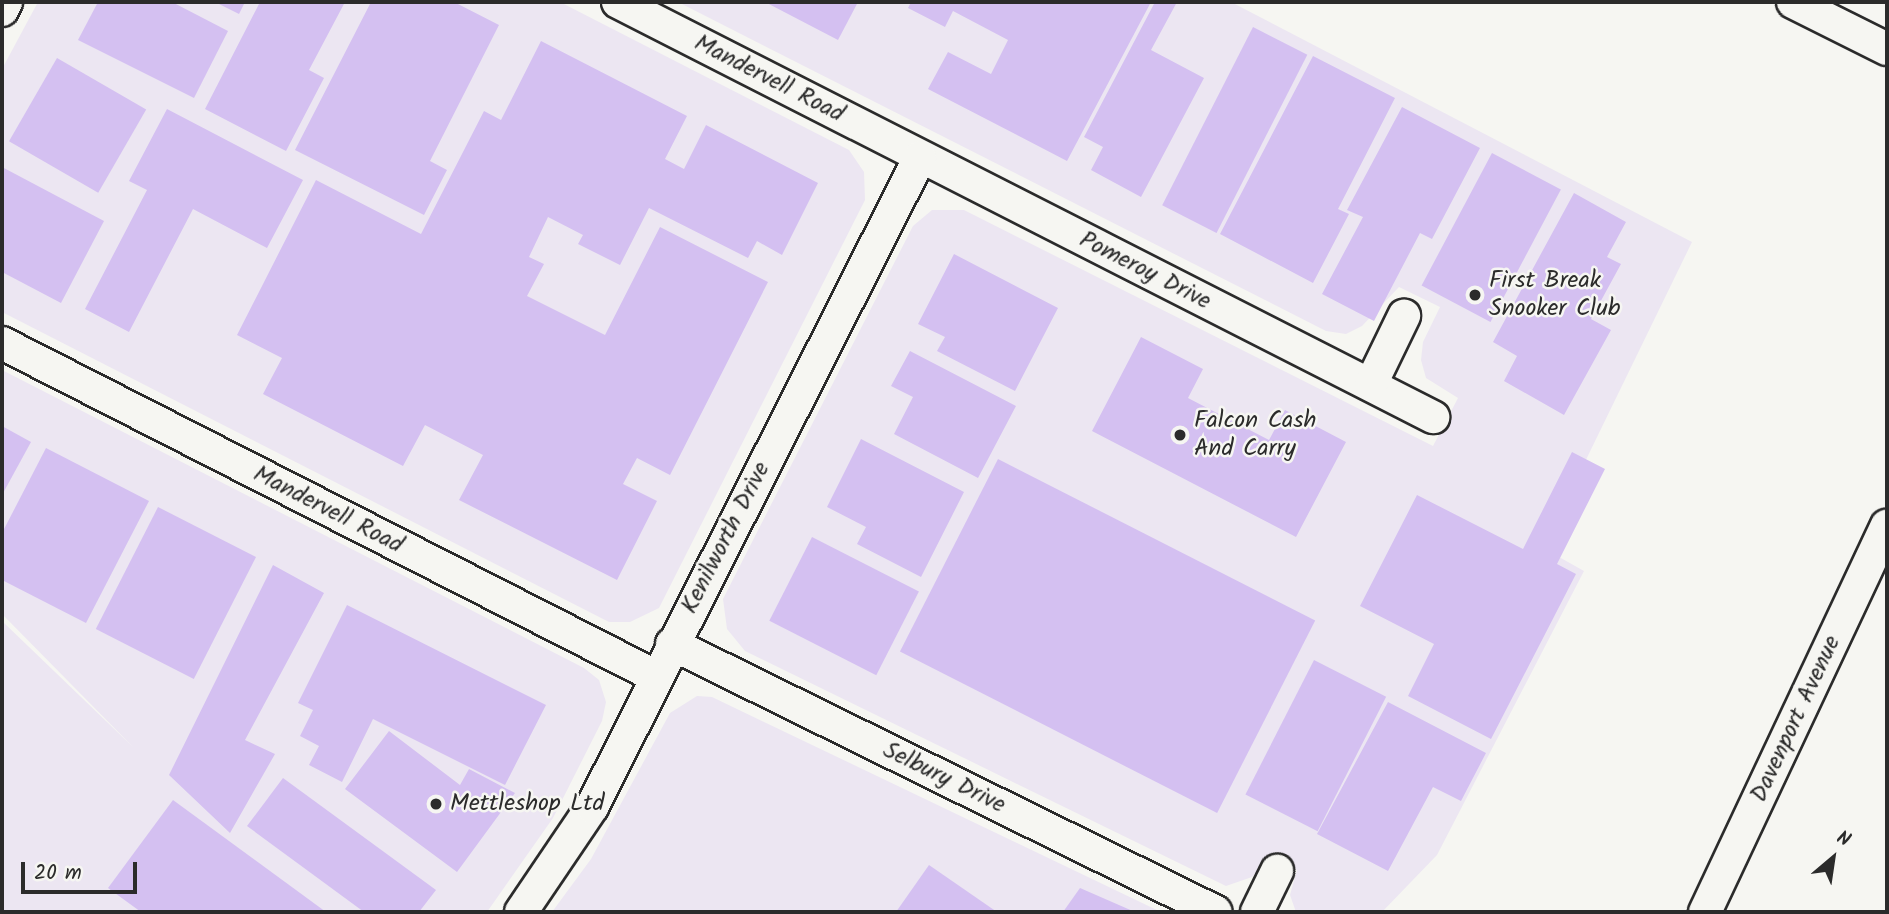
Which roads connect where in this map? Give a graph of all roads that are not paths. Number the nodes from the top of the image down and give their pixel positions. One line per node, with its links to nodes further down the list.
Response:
1 (6, 2): 4 (street)
2 (618, 2): 6 (street, Mandervell Road)
3 (1793, 2): 5 (street)
4 (2, 10)
5 (1887, 49)
6 (920, 157): 9 (street, Pomeroy Drive); 12 (street, Kenilworth Drive)
7 (1405, 316): 9 (street)
8 (2, 343): 13 (street, Mandervell Road)
9 (1371, 384): 10 (street, Pomeroy Drive)
10 (1433, 417)
11 (1887, 526): 18 (street, Davenport Avenue)
12 (672, 644): 13 (street, Kenilworth Drive); 16 (street, Selbury Drive)
13 (655, 677): 15 (street, Kenilworth Drive)
14 (1277, 871): 17 (street)
15 (522, 912)
16 (1216, 912)
17 (1257, 912)
18 (1704, 912)

